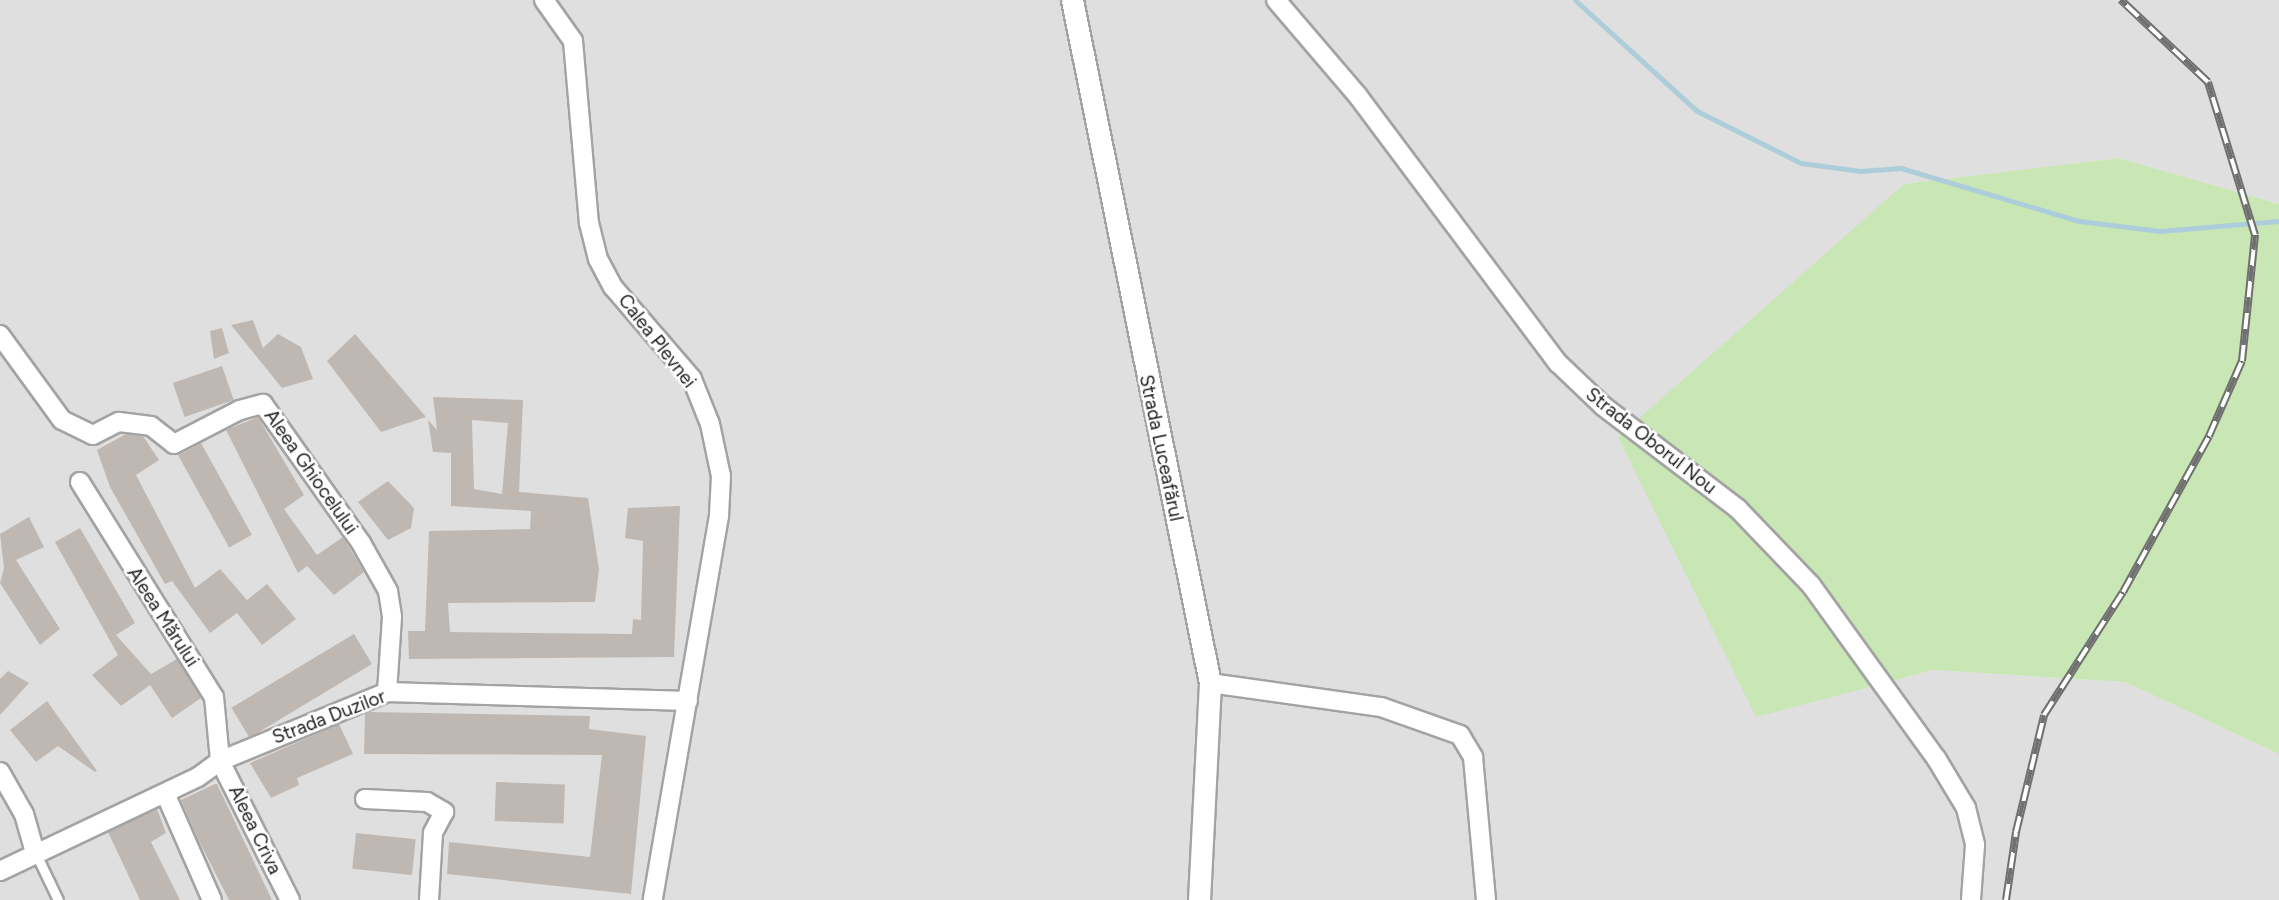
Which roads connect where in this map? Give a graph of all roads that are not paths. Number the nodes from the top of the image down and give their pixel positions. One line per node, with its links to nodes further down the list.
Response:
1 (544, 0): 8 (street, Calea Plevnei)
2 (1072, 0): 6 (street, Strada Luceafărul)
3 (1276, 0): 22 (street, Strada Oborul Nou)
4 (0, 335): 7 (street, Aleea Ghiocelului)
5 (80, 482): 9 (street, Aleea Mărului)
6 (1210, 683): 20 (street, Strada Luceafărul); 21 (street)
7 (387, 692): 8 (street, Strada Duzilor); 9 (street, Strada Duzilor)
8 (688, 701): 19 (street, Calea Plevnei)
9 (220, 761): 11 (street, Strada Duzilor); 17 (street, Aleea Criva)
10 (0, 772): 13 (street)
11 (165, 793): 13 (street, Strada Duzilor); 16 (street)
12 (365, 799): 18 (street)
13 (35, 852): 14 (street, Strada Duzilor); 15 (lane)
14 (0, 871)
15 (58, 900)
16 (212, 900)
17 (290, 900)
18 (429, 900)
19 (653, 900)
20 (1199, 900)
21 (1486, 900)
22 (1971, 900)

